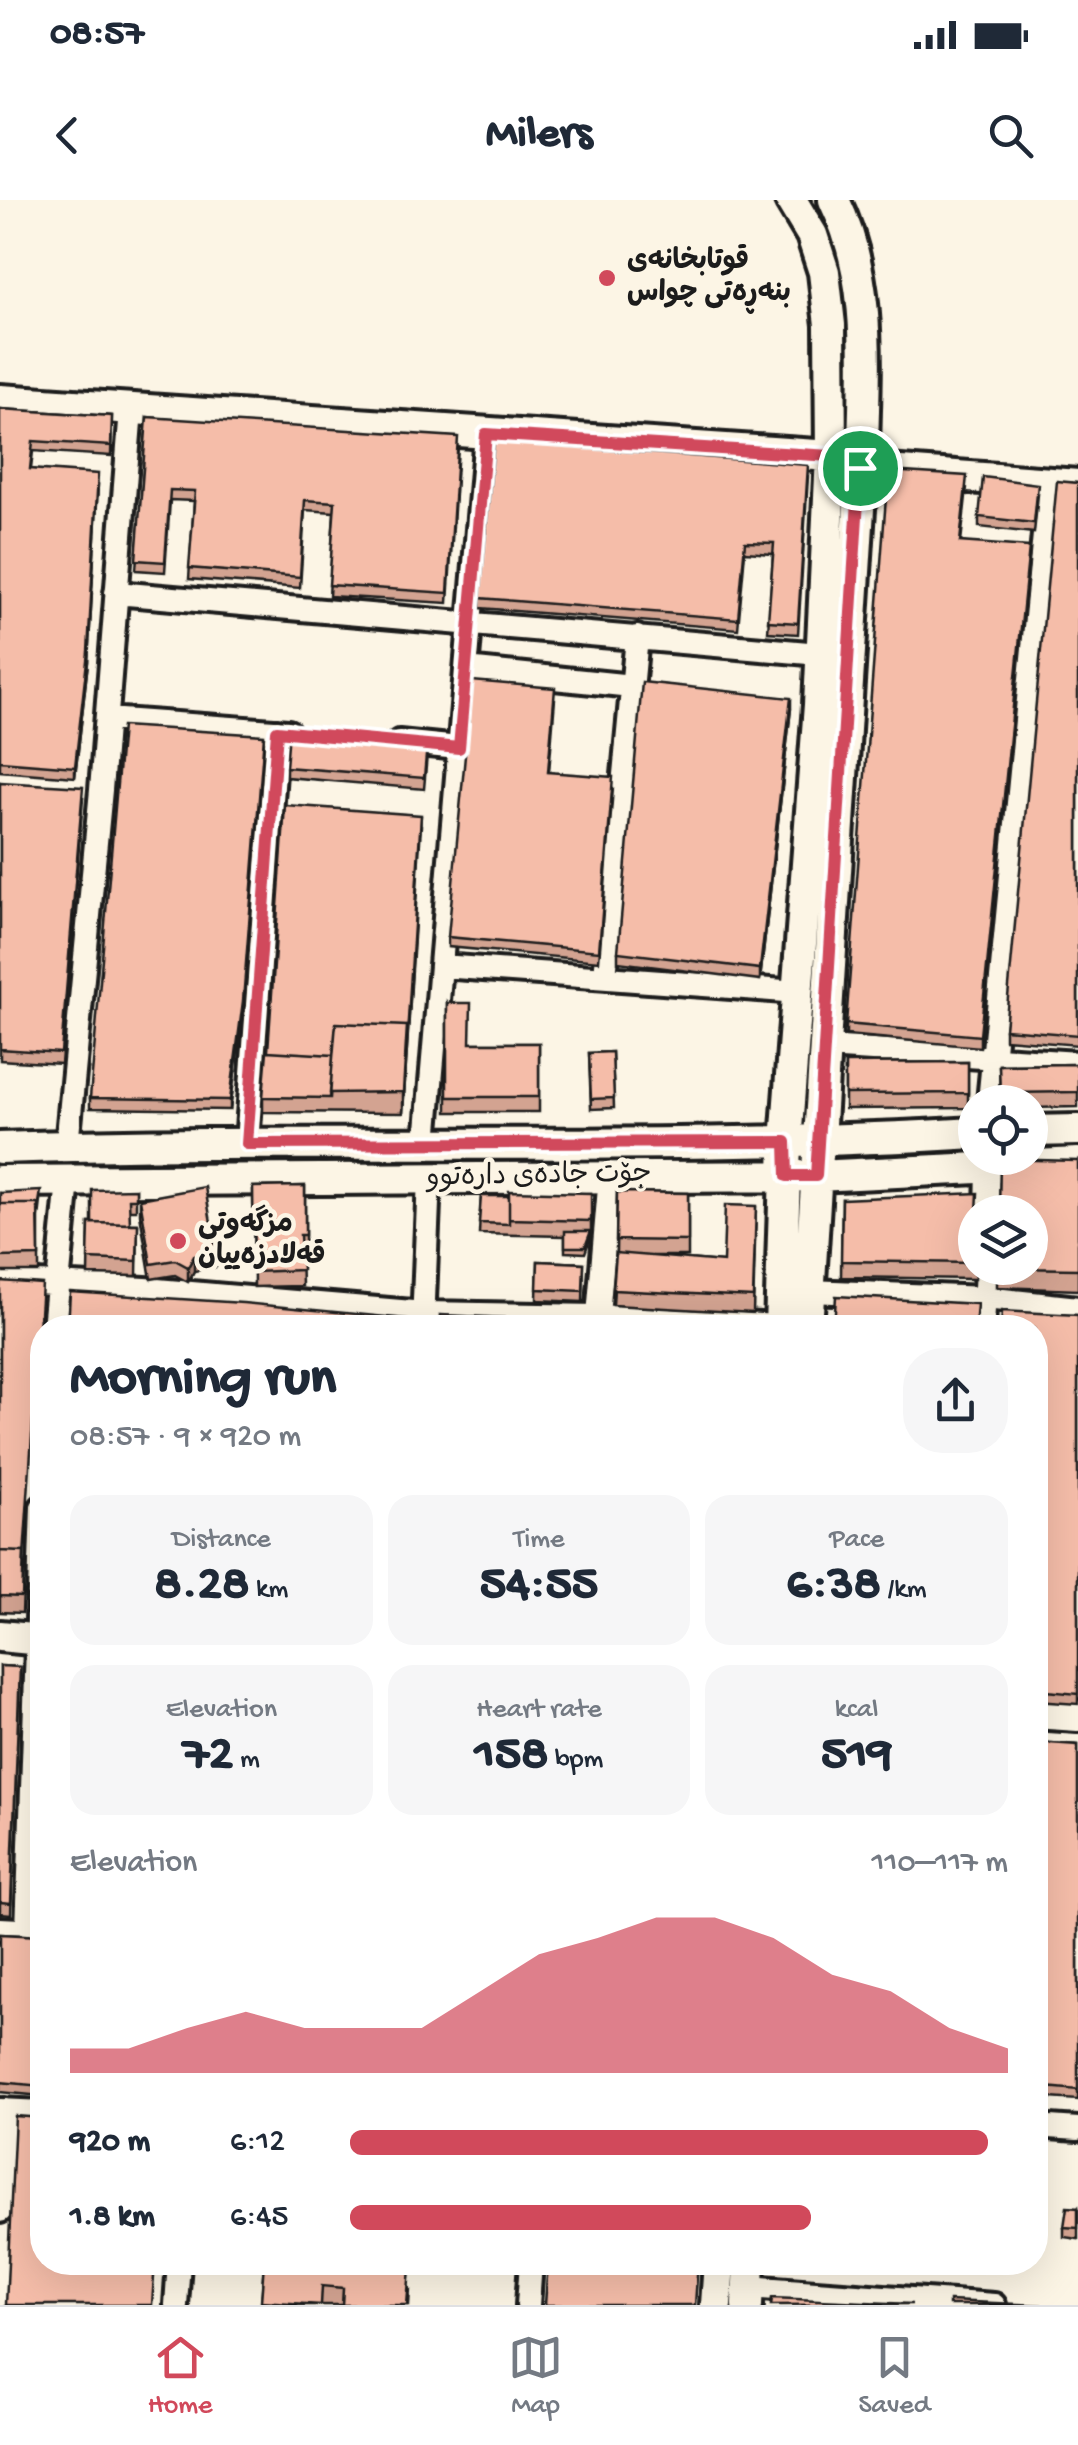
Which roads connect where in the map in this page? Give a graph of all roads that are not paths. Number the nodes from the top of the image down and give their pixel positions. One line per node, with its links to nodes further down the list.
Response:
1 (792, 200): 6 (main road)
2 (834, 200): 7 (main road)
3 (0, 400): 4 (main road)
4 (131, 409): 5 (main road); 9 (street)
5 (486, 434): 6 (main road); 10 (street)
6 (831, 456): 7 (main road); 12 (main road)
7 (860, 468): 8 (main road); 23 (main road)
8 (1064, 484): 24 (street)
9 (116, 592): 10 (street); 15 (street)
10 (470, 626): 11 (street); 13 (street)
11 (636, 637): 12 (street); 14 (street)
12 (820, 654): 22 (main road)
13 (466, 668): 14 (street); 19 (street)
14 (632, 686): 21 (street)
15 (107, 719): 16 (street); 34 (street)
16 (277, 731): 17 (street); 33 (street)
17 (313, 734)
18 (368, 740): 19 (street)
19 (459, 748): 20 (street)
20 (441, 966): 21 (street); 31 (street)
21 (605, 976): 22 (street)
22 (798, 992): 32 (main road)
23 (825, 1047): 24 (street); 30 (main road)
24 (996, 1060): 25 (street); 26 (street)
25 (1078, 1063)
26 (992, 1085)
27 (1078, 1130): 28 (main road)
28 (1048, 1131)
29 (958, 1134): 30 (main road, جۆت جادەی دارەتوو)
30 (818, 1141): 32 (main road, جۆت جادەی دارەتوو); 40 (main road)
31 (426, 1142): 32 (main road, جۆت جادەی دارەتوو); 33 (main road, جۆت جادەی دارەتوو)
32 (786, 1142): 40 (main road)
33 (247, 1144): 34 (main road, جۆت جادەی دارەتوو)
34 (67, 1146): 35 (main road, جۆت جادەی دارەتوو)
35 (0, 1148)
36 (1078, 1164): 37 (main road, جۆت جادەی دارەتوو)
37 (1048, 1166)
38 (958, 1170): 40 (main road, جۆت جادەی دارەتوو)
39 (610, 1176): 40 (main road, جۆت جادەی دارەتوو); 41 (main road, جۆت جادەی دارەتوو); 53 (street)
40 (802, 1176): 47 (main road); 54 (main road)
41 (429, 1178): 42 (main road, جۆت جادەی دارەتوو); 52 (street)
42 (68, 1180): 43 (main road, جۆت جادەی دارەتوو); 45 (street)
43 (0, 1181)
44 (0, 1281): 45 (street)
45 (57, 1284): 50 (street); 51 (street)
46 (985, 1285): 48 (street)
47 (809, 1291): 48 (street); 55 (main road)
48 (985, 1298): 49 (street); 56 (street)
49 (1078, 1308)
50 (55, 1315)
51 (373, 1315)
52 (424, 1315)
53 (598, 1315)
54 (790, 1315)
55 (796, 1315)
56 (984, 1315)
57 (0, 1636): 58 (main road)
58 (30, 1639)
59 (1048, 1714): 60 (main road)
60 (1078, 1716)
61 (0, 1929): 62 (street)
62 (30, 1930)
63 (3, 2110): 64 (street); 67 (street)
64 (30, 2111)
65 (1048, 2127): 66 (street)
66 (1078, 2129)
67 (0, 2210)
68 (177, 2275): 73 (street)
69 (531, 2275): 74 (street)
70 (718, 2275): 75 (main road)
71 (748, 2285): 72 (street)
72 (930, 2302): 76 (street)
73 (176, 2305)
74 (528, 2305)
75 (716, 2305)
76 (994, 2305)

